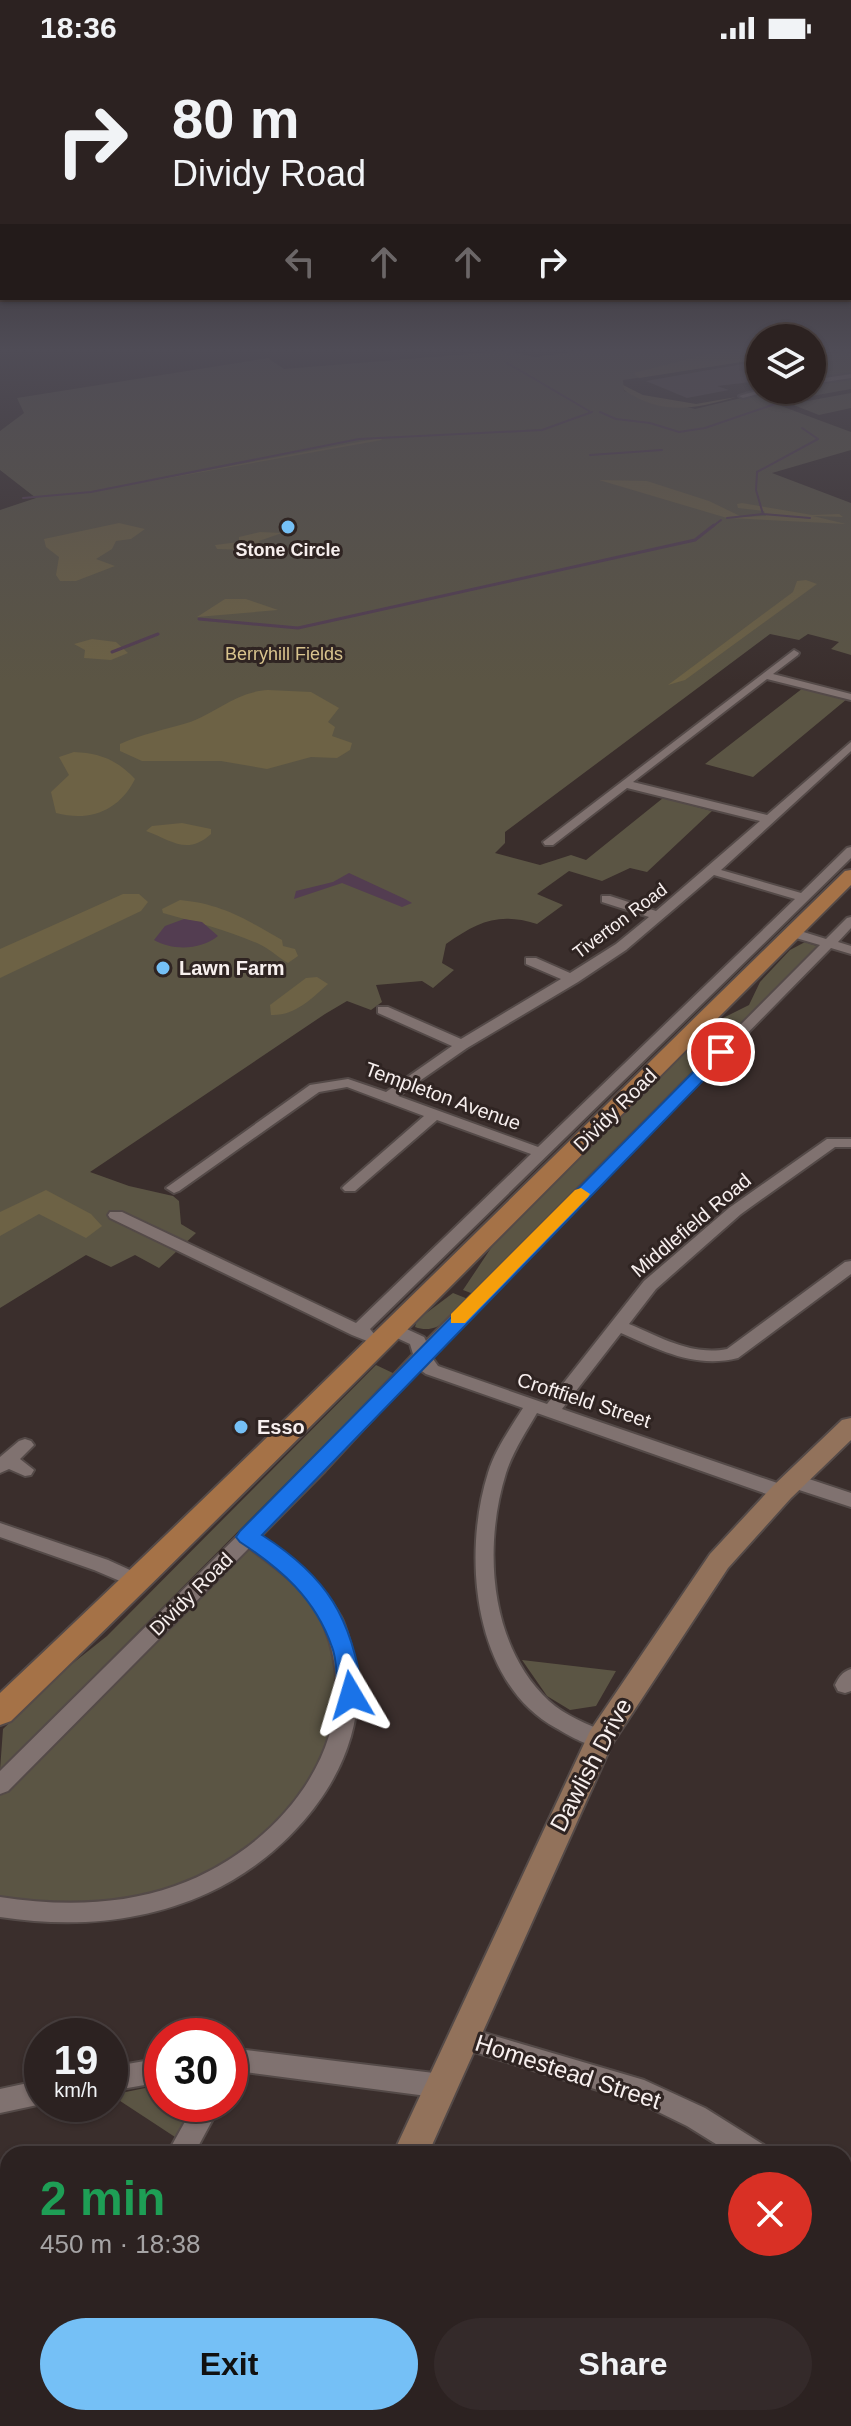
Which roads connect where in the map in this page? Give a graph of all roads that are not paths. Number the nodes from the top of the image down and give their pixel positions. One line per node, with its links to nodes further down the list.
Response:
1 (794, 653): 2 (street)
2 (768, 676): 3 (street); 5 (street)
3 (851, 697)
4 (851, 745): 6 (street, Tiverton Road)
5 (626, 784): 6 (street); 7 (street)
6 (767, 819): 9 (street, Tiverton Road)
7 (549, 842)
8 (851, 851): 11 (street, Dividy Road)
9 (712, 871): 11 (street); 13 (street, Tiverton Road)
10 (851, 875): 15 (main road, Dividy Road)
11 (805, 898): 27 (street, Dividy Road)
12 (606, 899): 13 (street)
13 (659, 916): 19 (street, Tiverton Road)
14 (851, 921): 16 (street, Dividy Road)
15 (794, 933): 16 (street); 33 (main road, Dividy Road)
16 (829, 943): 17 (street); 34 (street, Dividy Road)
17 (851, 950)
18 (531, 961): 19 (street)
19 (573, 979): 23 (street, Tiverton Road)
20 (415, 1008): 22 (street)
21 (383, 1010): 22 (street)
22 (401, 1017): 23 (street)
23 (462, 1045): 24 (street, Tiverton Road)
24 (388, 1097): 25 (street, Templeton Avenue); 28 (street, Templeton Avenue)
25 (434, 1115): 27 (street, Templeton Avenue); 29 (street)
26 (851, 1143): 32 (street, Middlefield Road)
27 (539, 1152): 33 (street, Dividy Road)
28 (174, 1188)
29 (350, 1188)
30 (116, 1215): 33 (street, Croftfield Street)
31 (851, 1266): 32 (street)
32 (617, 1325): 36 (street, Middlefield Road)
33 (376, 1333): 34 (street, Croftfield Street); 44 (main road, Dividy Road)
34 (424, 1353): 35 (street, Croftfield Street); 43 (street, Dividy Road)
35 (532, 1407): 36 (street, Croftfield Street); 46 (street)
36 (552, 1410): 40 (street, Croftfield Street)
37 (851, 1426): 40 (street, Dawlish Drive)
38 (25, 1445): 39 (street)
39 (12, 1466)
40 (788, 1486): 41 (street, Croftfield Street); 46 (street, Dawlish Drive)
41 (851, 1500)
42 (0, 1530): 44 (street)
43 (247, 1537): 47 (street, Dividy Road); 48 (street)
44 (134, 1580): 45 (main road, Dividy Road)
45 (0, 1712)
46 (600, 1739): 49 (street, Dawlish Drive)
47 (0, 1785)
48 (0, 1907)
49 (464, 2038): 51 (street, Dawlish Drive); 57 (street, Homestead Street)
50 (248, 2061): 51 (street)
51 (442, 2086): 56 (street, Dawlish Drive)
52 (24, 2096): 53 (street)
53 (0, 2101)
54 (198, 2122): 55 (street)
55 (184, 2146)
56 (414, 2146)
57 (742, 2146)

